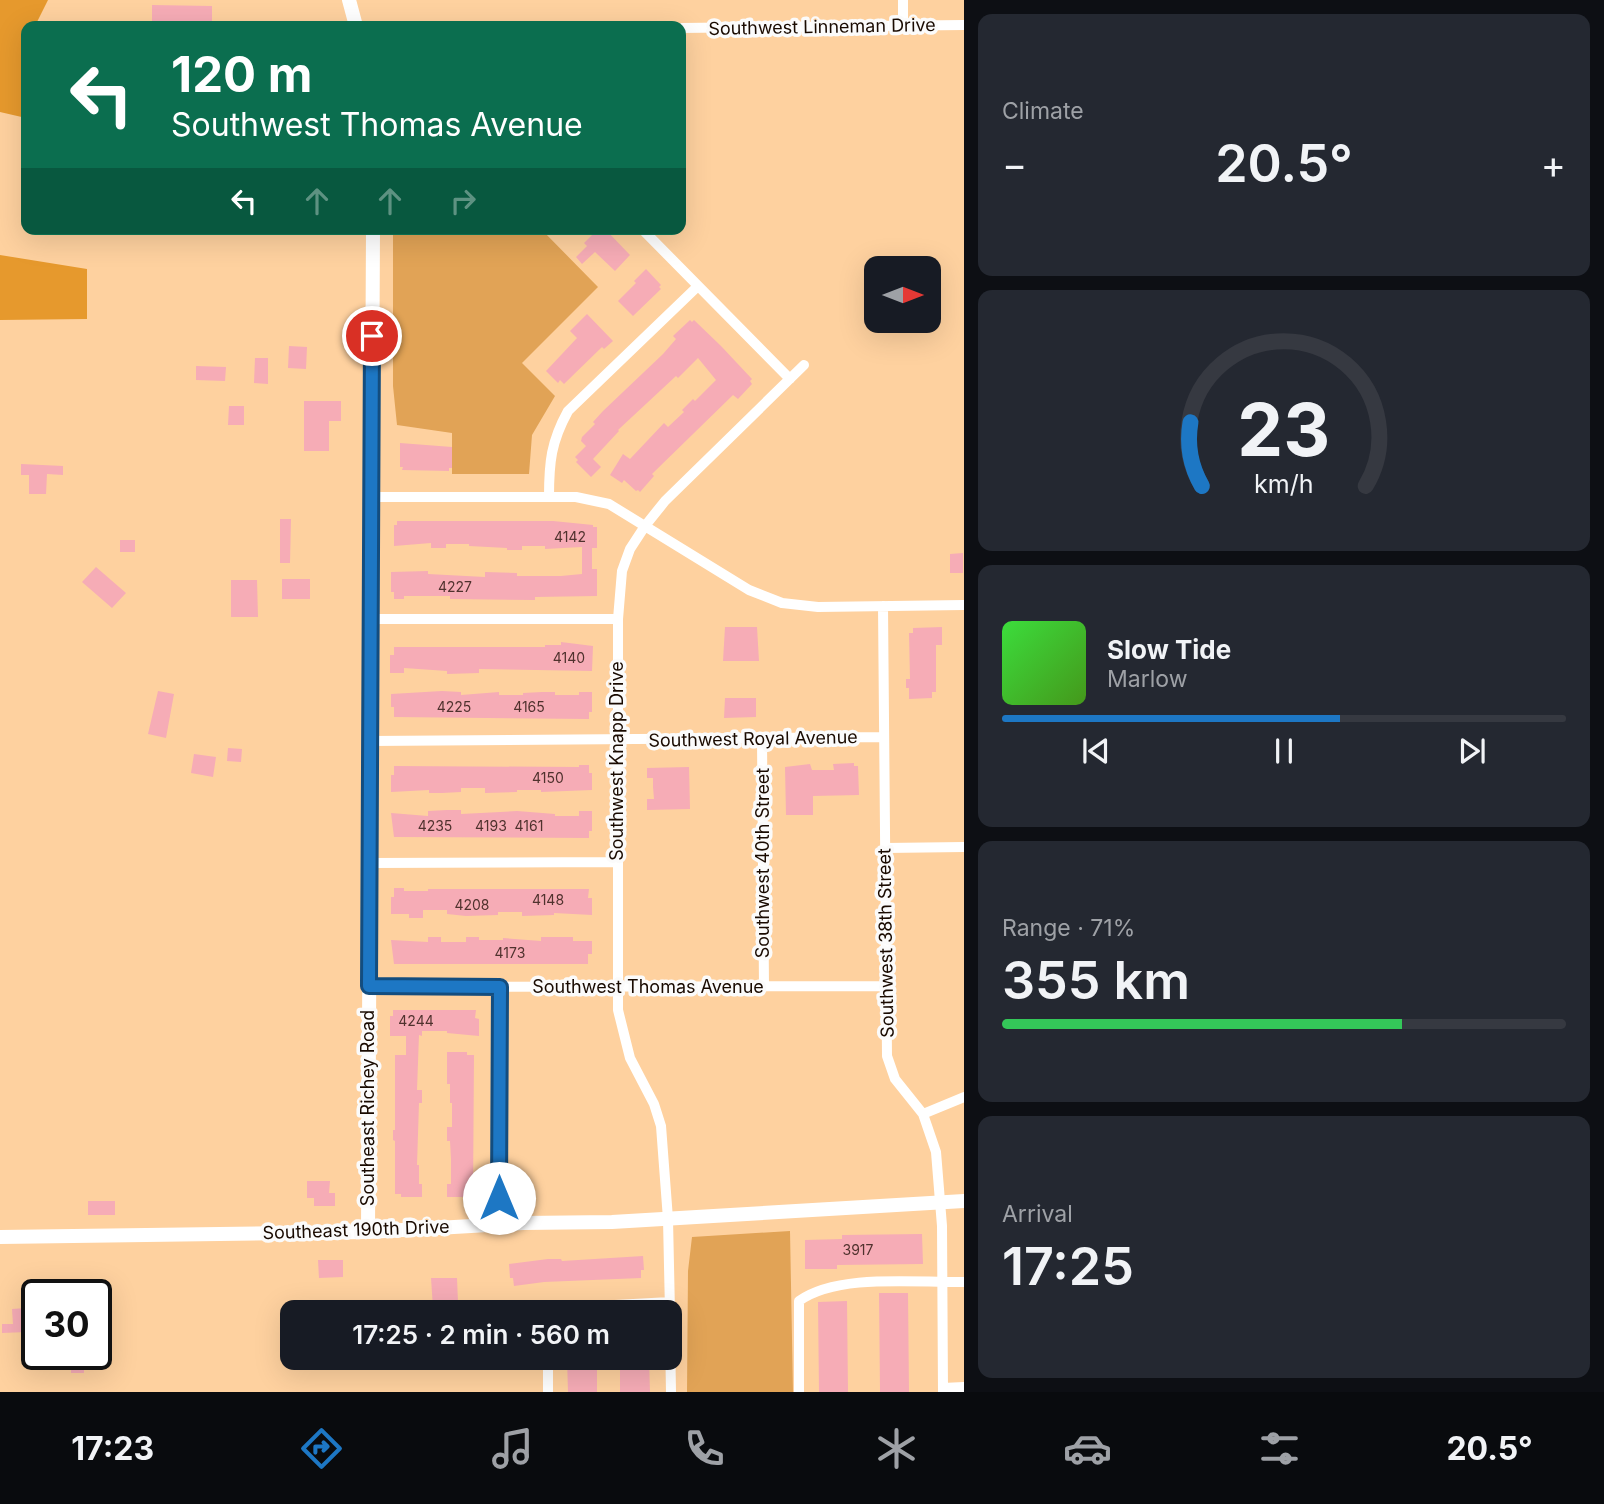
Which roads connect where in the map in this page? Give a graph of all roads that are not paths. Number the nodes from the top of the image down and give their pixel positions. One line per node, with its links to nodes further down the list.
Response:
1 (349, 0): 3 (main road)
2 (903, 0): 5 (street)
3 (355, 21)
4 (964, 25): 5 (street, Southwest Linneman Drive)
5 (903, 26): 6 (street, Southwest Linneman Drive)
6 (686, 28)
7 (373, 235): 12 (main road, Southeast Richey Road)
8 (648, 235): 9 (street)
9 (698, 286): 11 (street); 13 (street)
10 (804, 365): 11 (street, Southwest Knapp Drive)
11 (790, 379): 14 (street, Southwest Knapp Drive)
12 (371, 497): 13 (street); 17 (main road, Southeast Richey Road)
13 (549, 497): 14 (street)
14 (645, 526): 15 (street); 18 (street, Southwest Knapp Drive)
15 (883, 606): 16 (street); 19 (street, Southwest 38th Street)
16 (964, 606)
17 (371, 620): 18 (street); 21 (main road, Southeast Richey Road)
18 (618, 620): 22 (street, Southwest Knapp Drive)
19 (884, 737): 20 (street, Southwest Royal Avenue); 24 (street, Southwest 38th Street)
20 (762, 739): 22 (street, Southwest Royal Avenue); 28 (street, Southwest 40th Street)
21 (370, 741): 22 (street, Southwest Royal Avenue); 26 (main road, Southeast Richey Road)
22 (618, 741): 25 (street, Southwest Knapp Drive)
23 (964, 847): 24 (street)
24 (885, 848): 29 (street, Southwest 38th Street)
25 (617, 862): 26 (street); 31 (street, Southwest Knapp Drive)
26 (370, 863): 27 (main road, Southeast Richey Road)
27 (369, 986): 30 (street, Southwest Thomas Avenue); 38 (main road, Southeast Richey Road)
28 (764, 986): 29 (street, Southwest Thomas Avenue); 31 (street, Southwest Thomas Avenue)
29 (886, 986): 33 (street, Southwest 38th Street)
30 (500, 987): 31 (street, Southwest Thomas Avenue); 37 (street)
31 (617, 987): 36 (street, Southwest Knapp Drive)
32 (964, 1097): 33 (street)
33 (923, 1114): 35 (street, Southwest 38th Street)
34 (964, 1201): 35 (main road, Southeast 190th Drive)
35 (941, 1203): 36 (main road, Southeast 190th Drive); 40 (street, Southwest 38th Street)
36 (668, 1219): 37 (main road, Southeast 190th Drive); 42 (street, Southwest Knapp Drive)
37 (499, 1224): 38 (main road, Southeast 190th Drive)
38 (368, 1232): 39 (main road, Southeast 190th Drive)
39 (0, 1237)
40 (942, 1282): 41 (street); 46 (street, Southwest 38th Street); 49 (street)
41 (964, 1282)
42 (670, 1300)
43 (548, 1370): 47 (street)
44 (671, 1370): 48 (street)
45 (964, 1387): 46 (street)
46 (943, 1390)
47 (548, 1392)
48 (671, 1392)
49 (799, 1392)

